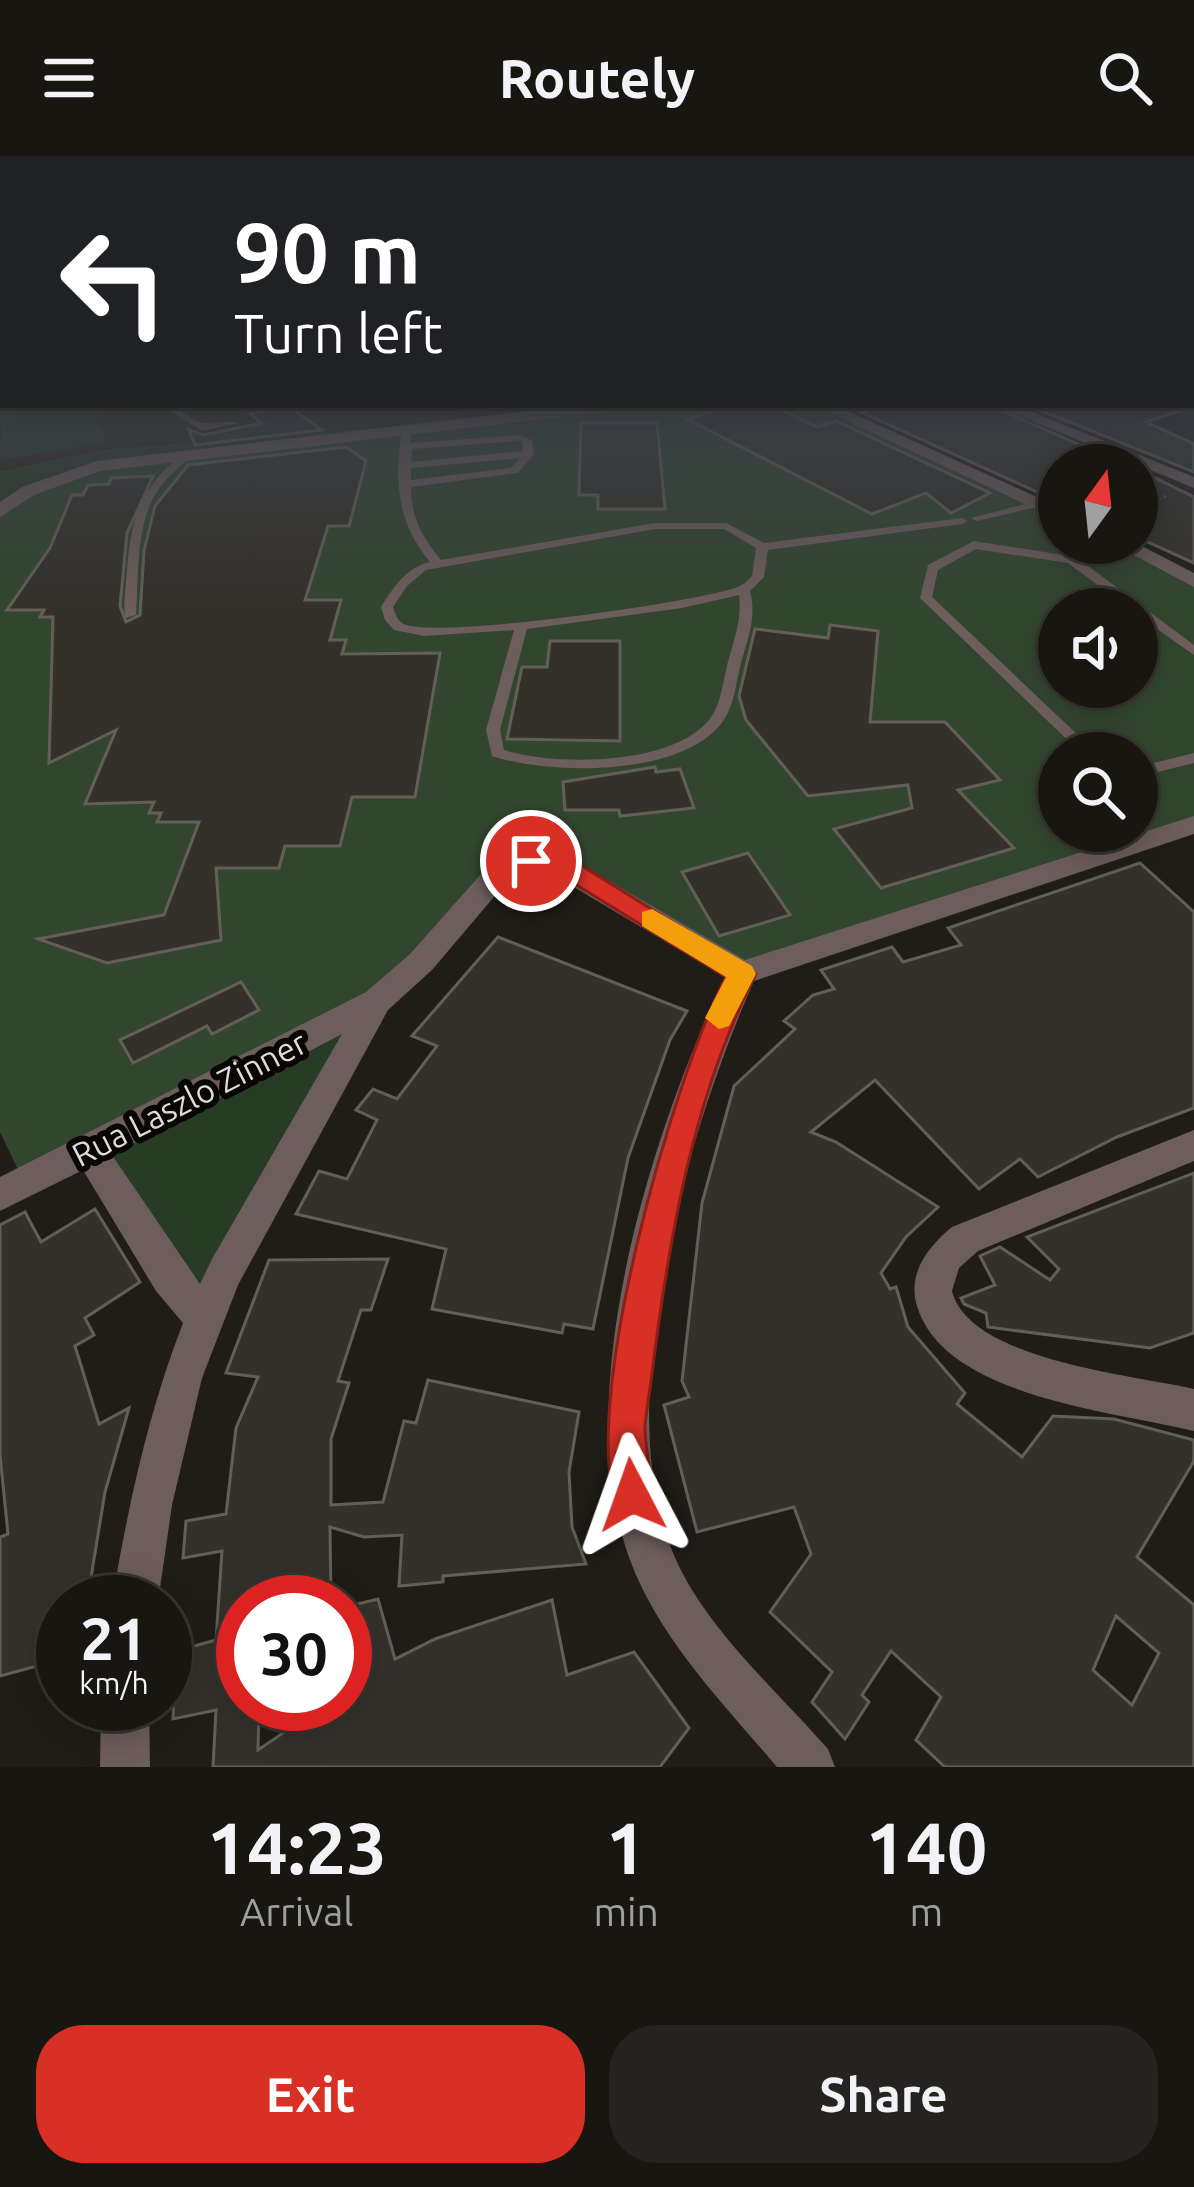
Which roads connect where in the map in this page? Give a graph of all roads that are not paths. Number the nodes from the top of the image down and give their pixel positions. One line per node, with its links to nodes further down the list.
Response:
1 (168, 458): 12 (street)
2 (184, 458): 20 (lane)
3 (407, 458): 8 (lane)
4 (483, 458): 8 (lane)
5 (525, 458): 10 (lane)
6 (937, 458): 11 (street)
7 (1133, 458): 9 (street)
8 (408, 465): 10 (lane)
9 (1194, 483)
10 (406, 484): 16 (lane)
11 (1037, 504): 13 (lane)
12 (0, 511)
13 (976, 518)
14 (974, 545): 15 (lane); 22 (lane); 23 (lane)
15 (762, 548): 16 (lane); 19 (lane)
16 (437, 562): 21 (lane)
17 (1158, 562): 18 (street)
18 (1194, 581)
19 (744, 590): 21 (lane); 21 (lane)
20 (130, 615)
21 (522, 625)
22 (1194, 651)
23 (1068, 732)
24 (1194, 758): 25 (lane)
25 (1158, 767)
26 (1194, 825): 27 (street)
27 (742, 974): 28 (street); 37 (street)
28 (377, 1001): 30 (street, Rua Laszlo Zinner); 32 (street)
29 (1194, 1145): 33 (street)
30 (89, 1149): 31 (street, Rua Laszlo Zinner); 32 (street)
31 (0, 1195)
32 (204, 1318): 34 (street)
33 (1194, 1410)
34 (139, 1575)
35 (125, 1731): 36 (street)
36 (125, 1767)
37 (810, 1767)

